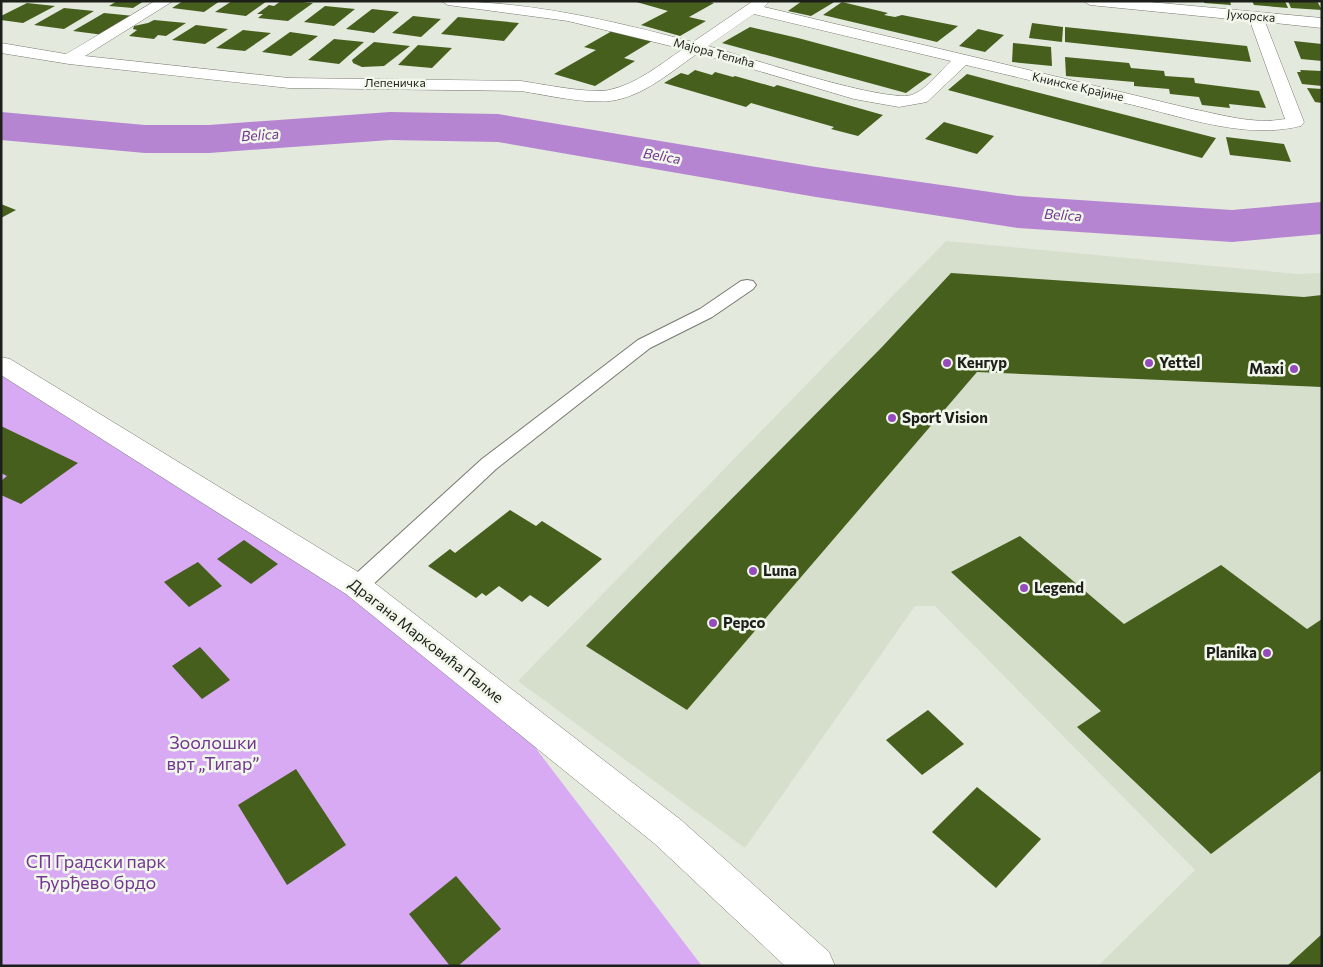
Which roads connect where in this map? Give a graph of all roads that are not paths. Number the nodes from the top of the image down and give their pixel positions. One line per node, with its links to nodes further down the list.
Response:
1 (166, 1): 9 (street)
2 (448, 1): 8 (street, Мајора Тепића)
3 (1090, 1): 5 (street, Јухорска)
4 (758, 5): 8 (street, Лепеничка); 10 (street, Книнске Крајине)
5 (1256, 17): 6 (street, Јухорска); 10 (street, Книнске Крајине)
6 (1322, 23)
7 (1, 48): 9 (street, Лепеничка)
8 (696, 48): 9 (street, Лепеничка); 10 (street, Мајора Тепића)
9 (69, 59)
10 (963, 59)
11 (747, 285): 13 (lane)
12 (1, 364): 13 (street, Драгана Марковића Палме)
13 (358, 586): 14 (street, Драгана Марковића Палме)
14 (815, 966)

